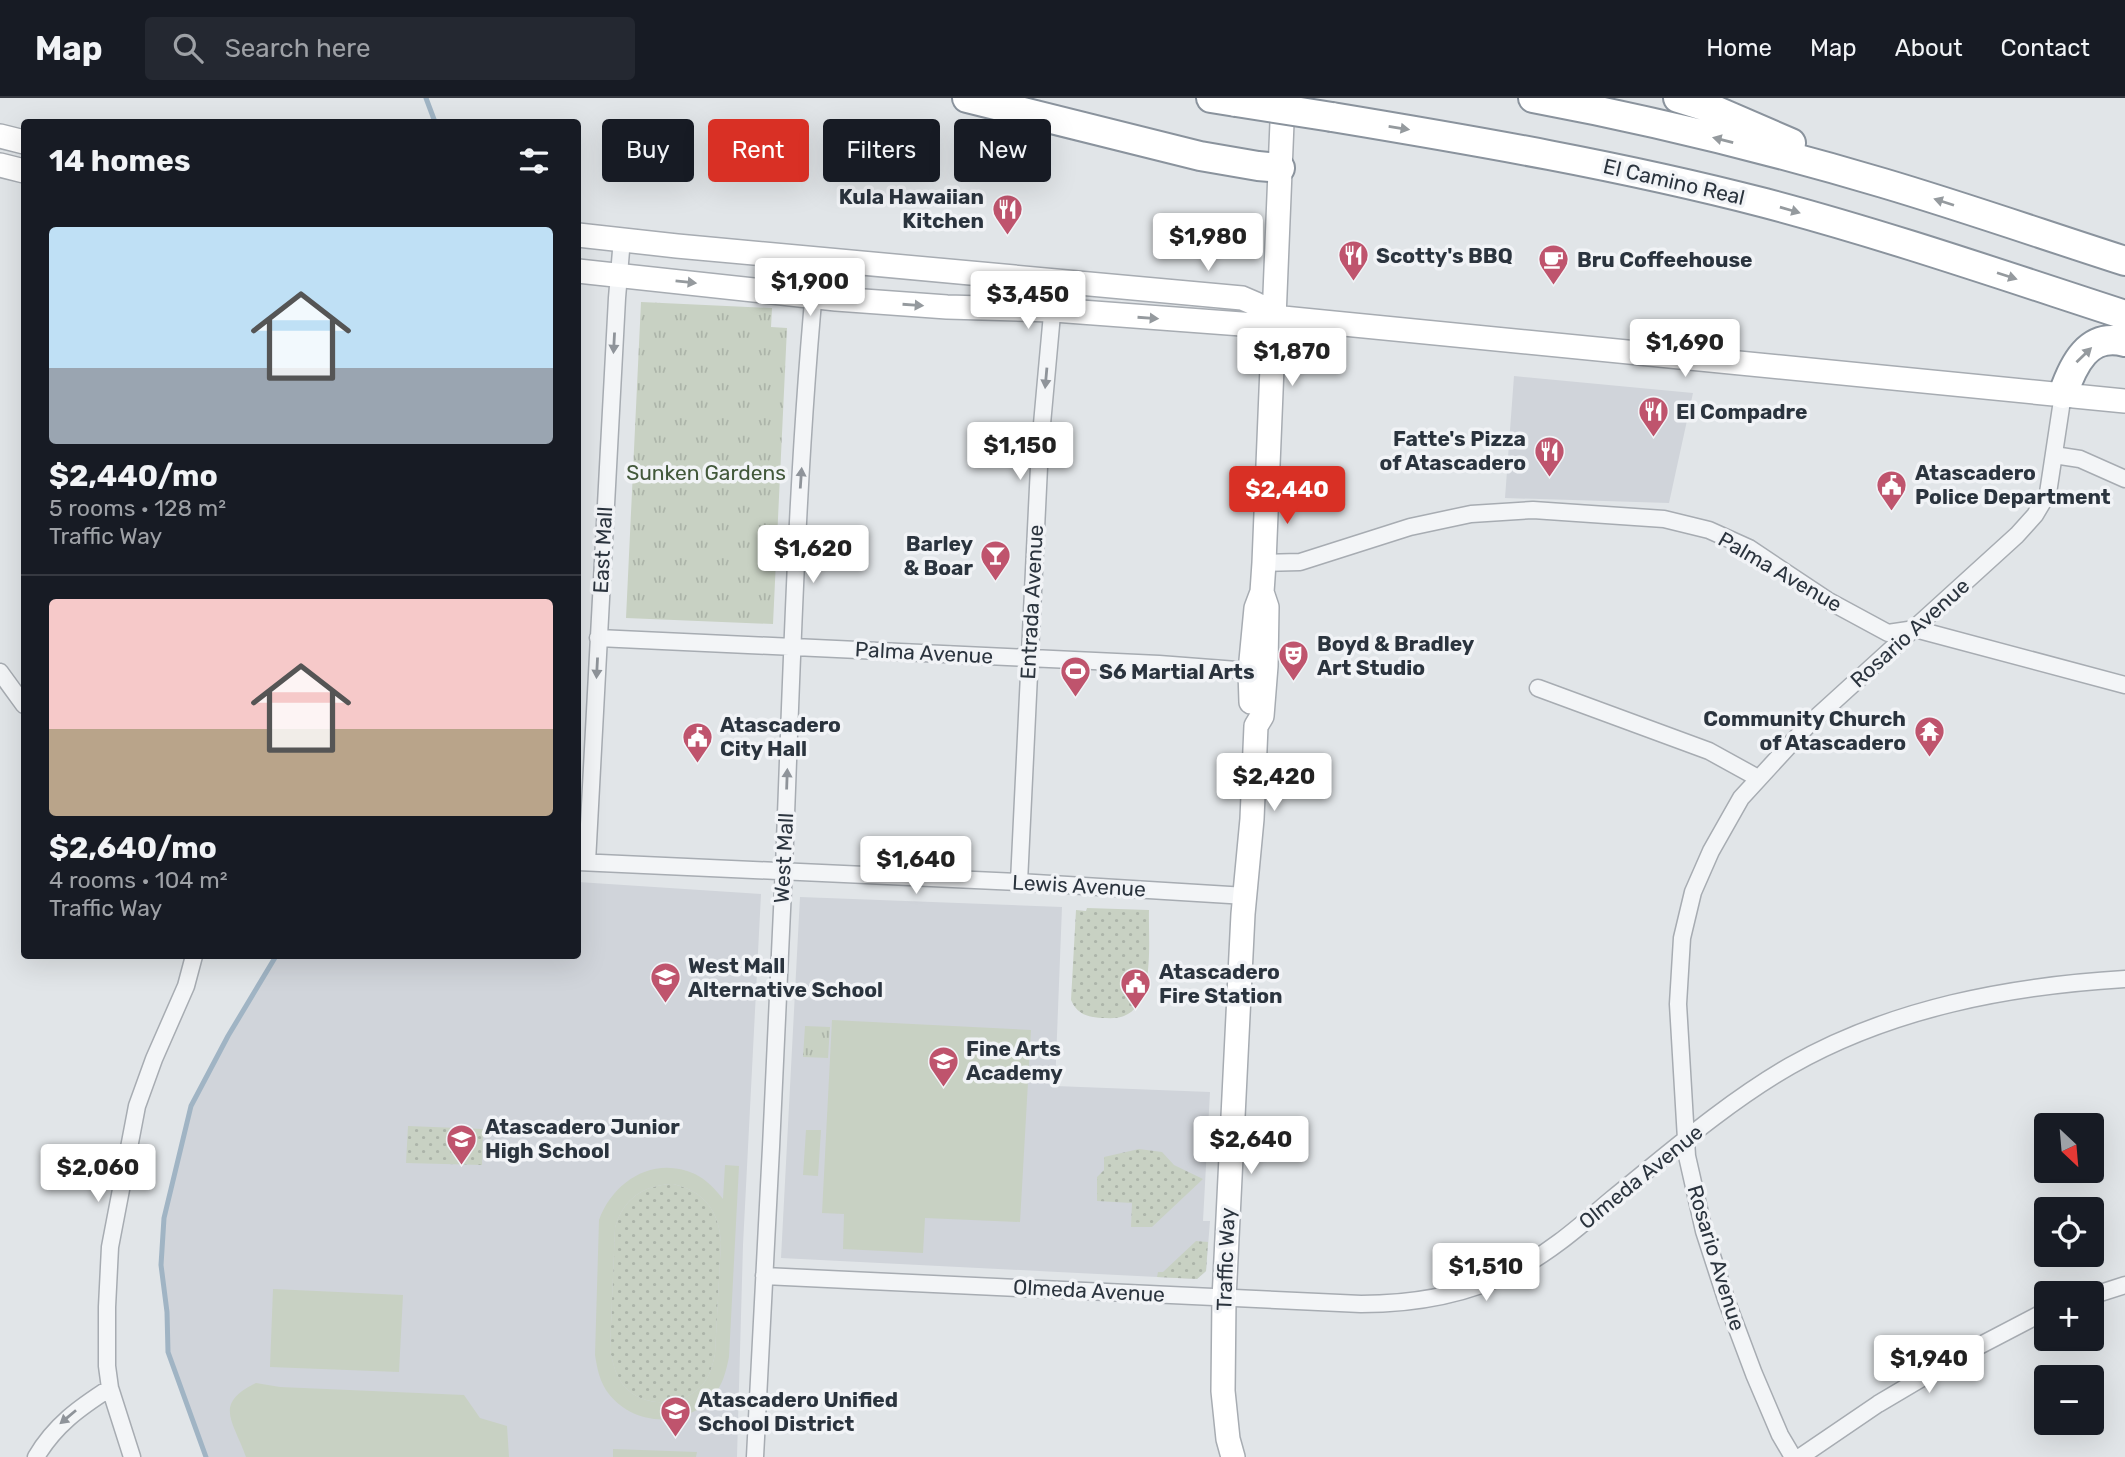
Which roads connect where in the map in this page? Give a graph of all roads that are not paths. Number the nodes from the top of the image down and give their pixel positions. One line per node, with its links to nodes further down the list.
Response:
1 (967, 98): 9 (highway)
2 (1283, 98): 9 (main road, Traffic Way)
3 (1533, 98): 11 (highway, one-way to 3)
4 (1678, 98): 11 (highway)
5 (1223, 100): 21 (highway, El Camino Real, one-way to 21, bridge)
6 (0, 136): 7 (main road)
7 (21, 141)
8 (0, 165): 10 (main road)
9 (1280, 168): 22 (main road, Traffic Way)
10 (21, 170)
11 (1884, 183): 15 (highway, one-way to 11)
12 (581, 234): 13 (main road)
13 (622, 239): 14 (main road); 17 (street, East Mall)
14 (817, 259): 18 (main road); 19 (street, West Mall)
15 (2125, 261)
16 (581, 271): 17 (main road)
17 (618, 275): 19 (main road, one-way to 19); 31 (street, East Mall, one-way to 31)
18 (1055, 281): 20 (street, Entrada Avenue); 22 (main road)
19 (813, 296): 20 (main road, one-way to 20); 32 (street, West Mall, one-way to 19)
20 (1054, 310): 22 (main road, one-way to 22); 33 (street, Entrada Avenue, one-way to 33)
21 (2125, 315)
22 (1273, 317): 24 (main road); 28 (main road, Traffic Way)
23 (2125, 342): 24 (highway, one-way to 23)
24 (2063, 394): 25 (main road); 26 (street, Rosario Avenue)
25 (2125, 401)
26 (2054, 455): 27 (street); 30 (street, Rosario Avenue)
27 (2125, 480)
28 (1264, 563): 29 (main road, Traffic Way); 30 (street, Palma Avenue)
29 (1262, 592): 34 (main road, Traffic Way); 39 (main road, Traffic Way)
30 (1915, 629): 36 (street, Palma Avenue); 40 (street, Rosario Avenue)
31 (598, 638): 32 (street, Palma Avenue); 41 (street, East Mall, one-way to 41)
32 (792, 647): 33 (street, Palma Avenue); 42 (street, West Mall, one-way to 32)
33 (1030, 658): 34 (street, Palma Avenue); 43 (street, Entrada Avenue)
34 (1250, 671): 39 (main road, Traffic Way)
35 (0, 672): 38 (street)
36 (2125, 685)
37 (1538, 688): 40 (street)
38 (21, 701)
39 (1256, 726): 44 (main road, Traffic Way)
40 (1758, 778): 47 (street, Rosario Avenue)
41 (582, 862): 42 (street, Lewis Avenue)
42 (784, 871): 43 (street, Lewis Avenue); 48 (street, West Mall)
43 (1019, 882): 44 (street, Lewis Avenue)
44 (1246, 896): 51 (main road, Traffic Way)
45 (193, 959): 53 (street)
46 (2125, 979): 47 (street, Olmeda Avenue)
47 (1686, 1139): 51 (street, Olmeda Avenue); 58 (street, Rosario Avenue)
48 (764, 1276): 51 (street, Olmeda Avenue); 56 (street, West Mall)
49 (2125, 1285): 50 (street)
50 (2104, 1292)
51 (1224, 1299): 57 (main road, Traffic Way)
52 (2034, 1317): 59 (street)
53 (110, 1388): 54 (street, one-way to 54); 55 (street)
54 (36, 1457)
55 (132, 1457)
56 (755, 1457)
57 (1233, 1457)
58 (1793, 1457)
59 (1800, 1457)

